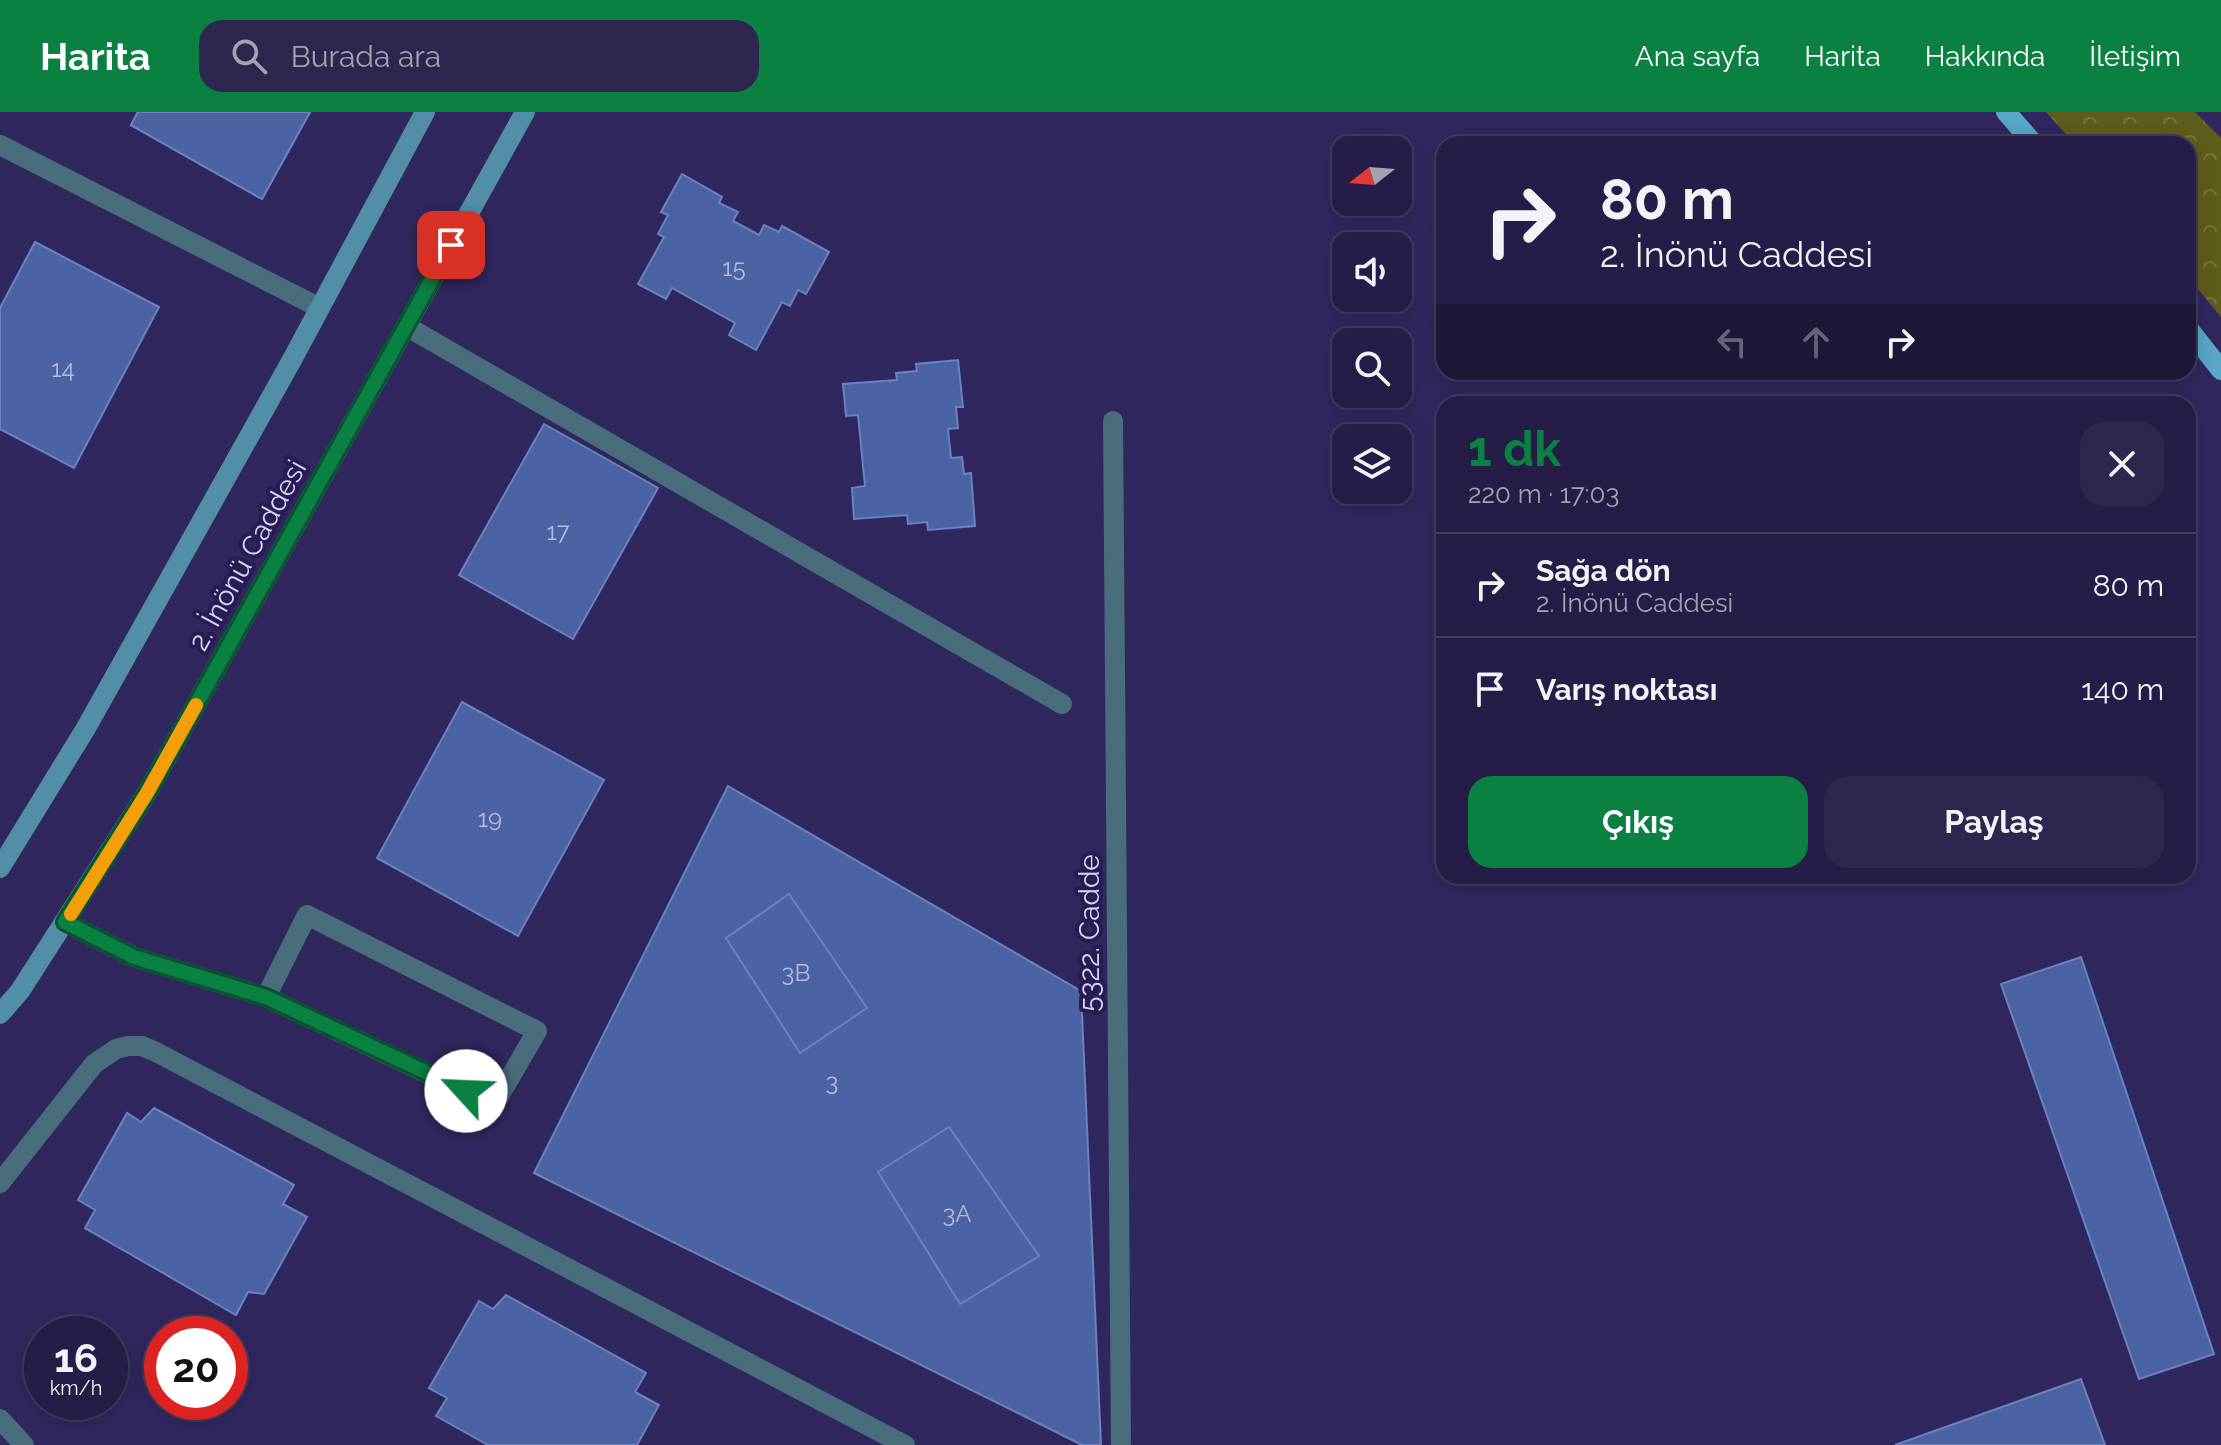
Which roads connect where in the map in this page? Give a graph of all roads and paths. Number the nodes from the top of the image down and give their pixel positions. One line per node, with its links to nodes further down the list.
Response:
1 (425, 112): 6 (main road, 2. İnönü Caddesi)
2 (525, 112): 7 (main road, 2. İnönü Caddesi)
3 (2006, 112): 4 (main road)
4 (2027, 136)
5 (0, 145): 6 (street)
6 (320, 308): 12 (main road, 2. İnönü Caddesi)
7 (406, 326): 11 (street); 13 (main road, 2. İnönü Caddesi)
8 (2196, 338): 9 (main road)
9 (2221, 370)
10 (1113, 421): 20 (street, 5322. Cadde)
11 (1062, 704)
12 (0, 868)
13 (65, 922): 14 (street); 15 (main road, 2. İnönü Caddesi)
14 (266, 997): 14 (street)
15 (0, 1014)
16 (0, 1183): 19 (street)
17 (0, 1419): 18 (street)
18 (24, 1445)
19 (905, 1445)
20 (1121, 1445)

